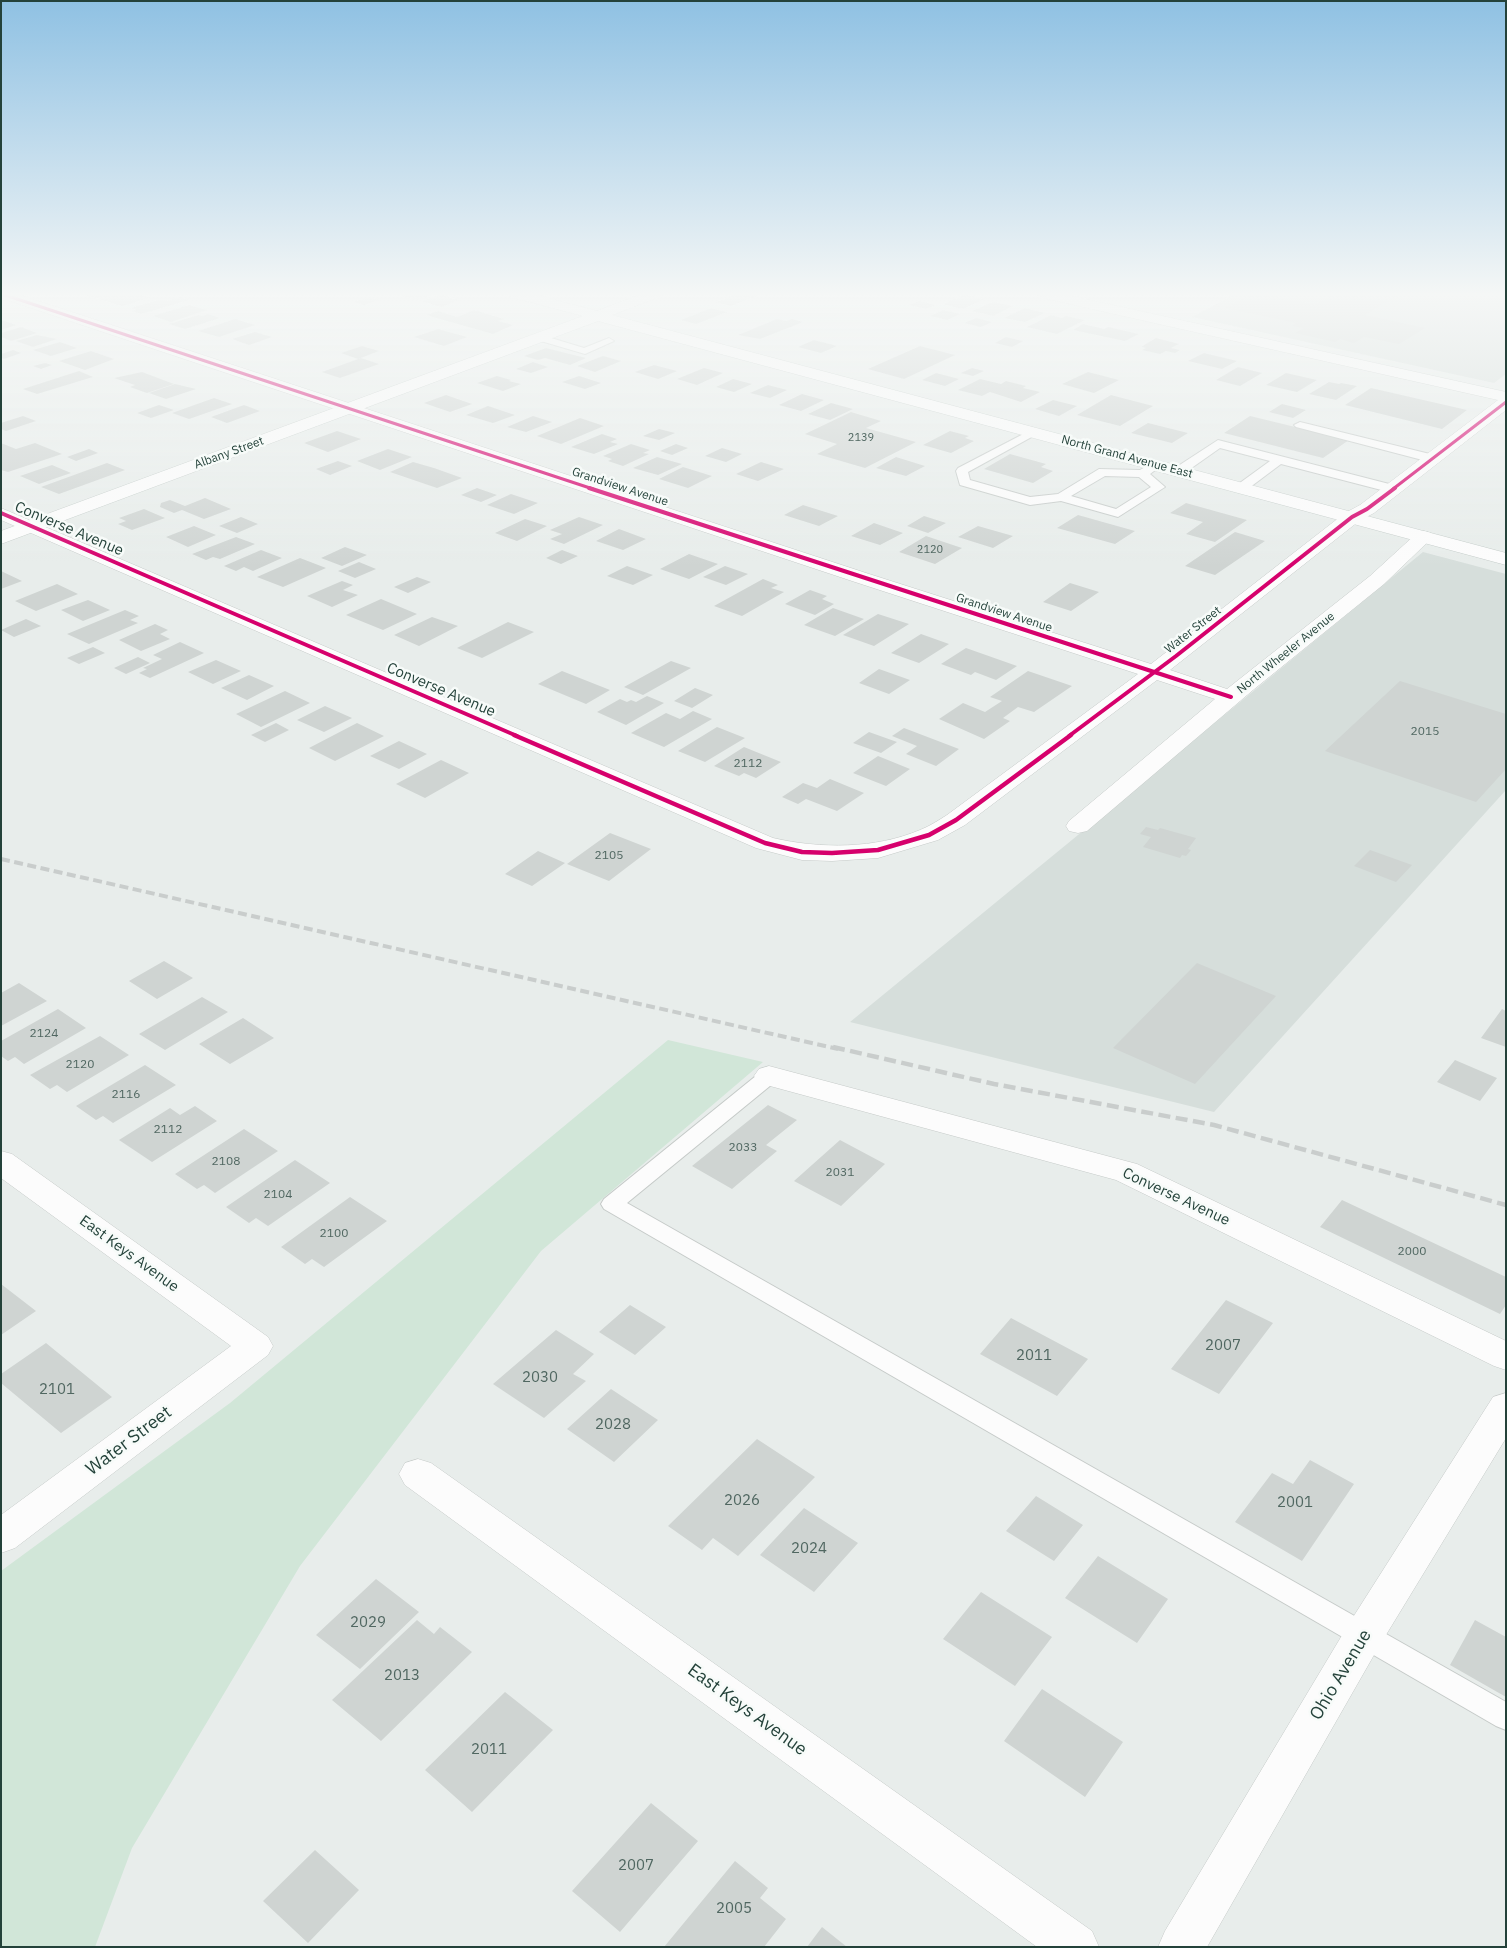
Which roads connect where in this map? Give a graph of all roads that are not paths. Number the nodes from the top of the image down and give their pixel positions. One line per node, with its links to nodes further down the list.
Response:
1 (280, 385): 7 (street, Grandview Avenue)
2 (411, 385): 7 (street, Albany Street)
3 (857, 385): 9 (street, North Grand Avenue East)
4 (1452, 385): 5 (street)
5 (1506, 397)
6 (1506, 402): 10 (street, Water Street)
7 (350, 408): 19 (street, Albany Street); 23 (street, Grandview Avenue)
8 (1300, 425): 10 (lane)
9 (1034, 432): 12 (street, North Grand Avenue East); 16 (lane)
10 (1434, 459): 15 (street, Water Street)
11 (1278, 460): 13 (lane); 14 (lane); 15 (lane)
12 (1149, 469): 13 (street, North Grand Avenue East); 16 (lane); 16 (lane)
13 (1179, 471): 14 (street, North Grand Avenue East)
14 (1241, 488): 18 (street, North Grand Avenue East)
15 (1393, 489): 18 (street, Water Street)
16 (1062, 496)
17 (1, 513): 19 (street, Converse Avenue)
18 (1352, 518): 20 (street, North Grand Avenue East); 23 (street, Water Street)
19 (32, 526): 21 (street, Albany Street); 26 (street, Converse Avenue)
20 (1424, 537): 22 (street, North Grand Avenue East); 24 (street, North Wheeler Avenue)
21 (1, 538)
22 (1505, 558)
23 (1155, 672): 24 (street, Grandview Avenue); 26 (street, Water Street)
24 (1231, 697): 25 (street, North Wheeler Avenue)
25 (1078, 826)
26 (878, 850)
27 (769, 1076): 30 (street, Converse Avenue); 34 (lane)
28 (1, 1162): 29 (street, East Keys Avenue)
29 (256, 1346): 33 (street, Water Street)
30 (1506, 1357)
31 (1506, 1407): 34 (street, Ohio Avenue)
32 (418, 1474): 36 (street, East Keys Avenue)
33 (1, 1537)
34 (1364, 1634): 35 (lane); 37 (street, Ohio Avenue)
35 (1506, 1717)
36 (1076, 1947)
37 (1181, 1947)

